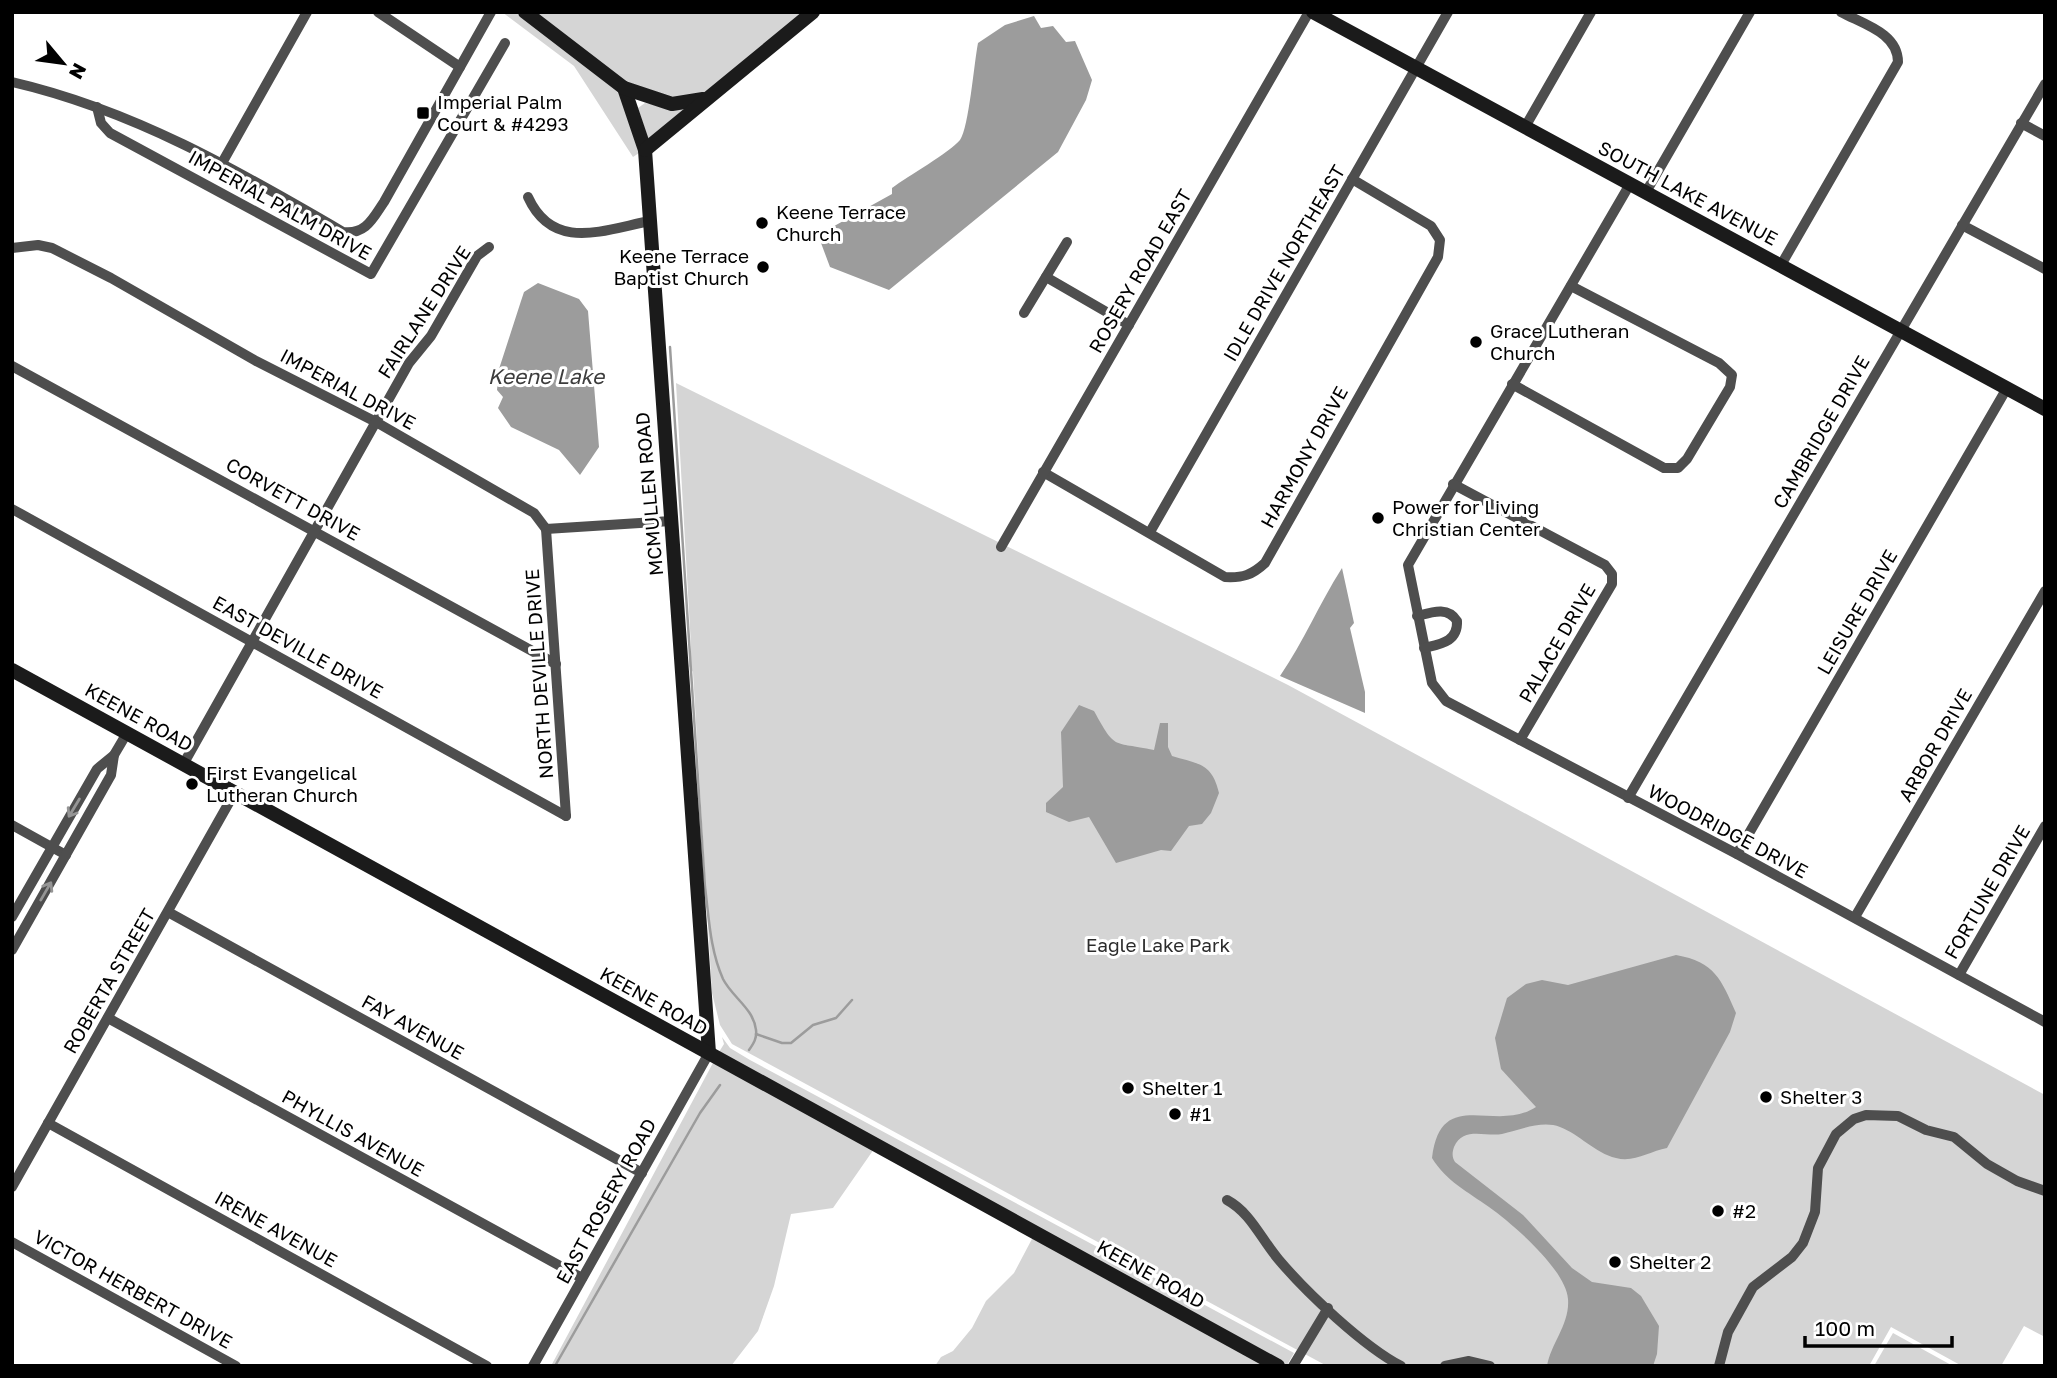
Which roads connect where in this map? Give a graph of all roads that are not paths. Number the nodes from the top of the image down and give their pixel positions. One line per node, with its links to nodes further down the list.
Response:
1 (307, 12): 23 (street)
2 (378, 12): 12 (street)
3 (491, 12): 12 (street)
4 (525, 12): 16 (street)
5 (813, 12): 17 (street)
6 (1311, 12): 13 (street, SOUTH LAKE AVENUE); 38 (street, ROSERY ROAD EAST)
7 (1448, 12): 13 (street, IDLE DRIVE NORTHEAST)
8 (1591, 12): 20 (street)
9 (1750, 12): 26 (street)
10 (1841, 12): 33 (street)
11 (505, 43): 18 (street, IMPERIAL PALM DRIVE)
12 (460, 67): 23 (street)
13 (1415, 68): 20 (street, SOUTH LAKE AVENUE); 24 (street, IDLE DRIVE NORTHEAST)
14 (12, 82): 18 (street)
15 (2045, 84): 19 (street, CAMBRIDGE DRIVE)
16 (624, 88): 17 (street); 22 (street, MCMULLEN ROAD)
17 (708, 98): 22 (street)
18 (97, 107): 23 (street)
19 (2021, 123): 21 (street); 29 (street, CAMBRIDGE DRIVE)
20 (1525, 127): 25 (street, SOUTH LAKE AVENUE)
21 (2045, 136)
22 (645, 150): 28 (street, MCMULLEN ROAD)
23 (222, 163)
24 (1352, 179): 51 (street, IDLE DRIVE NORTHEAST); 51 (street, HARMONY DRIVE)
25 (1630, 184): 26 (street, SOUTH LAKE AVENUE); 36 (street, WOODRIDGE DRIVE)
26 (1646, 192): 33 (street, SOUTH LAKE AVENUE)
27 (528, 197): 28 (street)
28 (650, 221): 48 (street, MCMULLEN ROAD)
29 (1962, 225): 34 (street); 39 (street, CAMBRIDGE DRIVE)
30 (1067, 242): 35 (street)
31 (489, 247): 44 (street, FAIRLANE DRIVE)
32 (12, 248): 44 (street, IMPERIAL DRIVE)
33 (1781, 265): 39 (street, SOUTH LAKE AVENUE)
34 (2045, 269)
35 (1046, 277): 37 (street); 38 (street)
36 (1571, 286): 41 (street, WOODRIDGE DRIVE); 41 (street)
37 (1024, 313)
38 (1129, 325): 45 (street, ROSERY ROAD EAST)
39 (1900, 330): 42 (street, SOUTH LAKE AVENUE); 64 (street, CAMBRIDGE DRIVE)
40 (12, 366): 50 (street, CORVETT DRIVE)
41 (1512, 384): 46 (street, WOODRIDGE DRIVE)
42 (2007, 388): 43 (street, SOUTH LAKE AVENUE); 69 (street, LEISURE DRIVE)
43 (2045, 409)
44 (376, 422): 49 (street, IMPERIAL DRIVE); 50 (street, FAIRLANE DRIVE)
45 (1044, 472): 51 (street, HARMONY DRIVE); 52 (street, ROSERY ROAD EAST)
46 (1453, 484): 54 (street, WOODRIDGE DRIVE); 60 (street, PALACE DRIVE)
47 (12, 509): 55 (street, EAST DEVILLE DRIVE)
48 (671, 521): 49 (street); 78 (street, MCMULLEN ROAD)
49 (546, 529): 57 (street, NORTH DEVILLE DRIVE)
50 (316, 531): 55 (street, FAIRLANE DRIVE); 57 (street, CORVETT DRIVE)
51 (1150, 532)
52 (1001, 547)
53 (2045, 591): 73 (street, ARBOR DRIVE)
54 (1417, 616): 56 (street, WOODRIDGE DRIVE); 56 (street)
55 (254, 642): 62 (street, FAIRLANE DRIVE); 65 (street, EAST DEVILLE DRIVE)
56 (1424, 648): 60 (street, WOODRIDGE DRIVE)
57 (556, 664): 65 (street, NORTH DEVILLE DRIVE)
58 (12, 670): 59 (street, KEENE ROAD)
59 (127, 733): 61 (street); 62 (street, KEENE ROAD)
60 (1520, 740): 64 (street, WOODRIDGE DRIVE)
61 (114, 755): 68 (street, one-way to 68); 70 (street)
62 (184, 763): 63 (street, KEENE ROAD)
63 (235, 792): 71 (street, ROBERTA STREET); 78 (street, KEENE ROAD)
64 (1628, 798): 69 (street, WOODRIDGE DRIVE)
65 (566, 816)
66 (12, 825): 68 (street)
67 (2045, 826): 75 (street, FORTUNE DRIVE)
68 (52, 846): 70 (street); 72 (street)
69 (1737, 854): 73 (street, WOODRIDGE DRIVE)
70 (66, 855): 74 (street, one-way to 70)
71 (168, 912): 76 (street, ROBERTA STREET); 80 (street, FAY AVENUE)
72 (12, 916)
73 (1854, 917): 75 (street, WOODRIDGE DRIVE)
74 (12, 950)
75 (1959, 975): 77 (street, WOODRIDGE DRIVE)
76 (108, 1018): 79 (street, ROBERTA STREET); 85 (street, PHYLLIS AVENUE)
77 (2045, 1022)
78 (709, 1053): 80 (street, EAST ROSERY ROAD); 90 (street, KEENE ROAD)
79 (48, 1124): 81 (street, ROBERTA STREET); 88 (street, IRENE AVENUE)
80 (642, 1173): 85 (street, EAST ROSERY ROAD)
81 (12, 1187)
82 (2045, 1191): 95 (street)
83 (1227, 1199): 86 (street)
84 (12, 1242): 87 (street, VICTOR HERBERT DRIVE)
85 (582, 1278): 89 (street, EAST ROSERY ROAD)
86 (1328, 1308): 91 (street); 92 (street)
87 (236, 1366)
88 (488, 1366)
89 (533, 1366)
90 (1278, 1366)
91 (1293, 1366)
92 (1401, 1366)
93 (1445, 1366): 94 (street)
94 (1490, 1366)
95 (1719, 1366)

